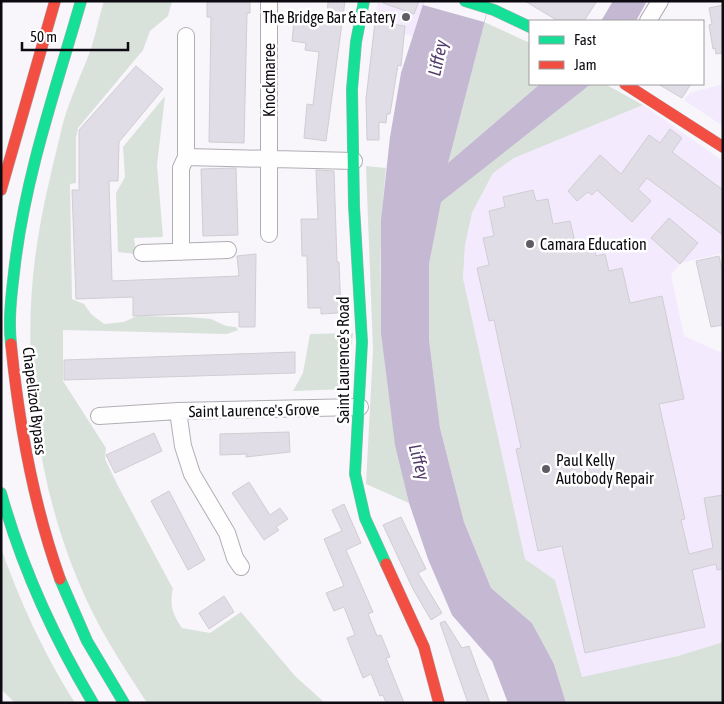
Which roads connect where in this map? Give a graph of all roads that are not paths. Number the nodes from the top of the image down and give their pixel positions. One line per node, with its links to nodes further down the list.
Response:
1 (55, 1): 15 (main road)
2 (81, 1): 26 (main road, Chapelizod Bypass)
3 (269, 1): 13 (street, Knockmaree)
4 (364, 1): 14 (main road, Saint Laurence's Road)
5 (465, 1): 8 (main road)
6 (660, 1): 7 (street)
7 (649, 20)
8 (529, 27)
9 (186, 36): 12 (street)
10 (627, 85): 11 (main road)
11 (723, 147)
12 (186, 157): 13 (street); 18 (street)
13 (269, 159): 14 (street); 16 (street, Knockmaree)
14 (354, 161): 20 (main road, Saint Laurence's Road)
15 (1, 190)
16 (269, 234)
17 (228, 250): 18 (street)
18 (181, 252): 19 (street)
19 (142, 253)
20 (360, 407): 21 (street, Saint Laurence's Grove); 27 (main road, Saint Laurence's Road)
21 (178, 411): 22 (street, Saint Laurence's Grove); 24 (street, Saint Laurence's Grove)
22 (98, 416)
23 (1, 493): 25 (main road)
24 (241, 567)
25 (93, 703)
26 (124, 703)
27 (439, 703)

